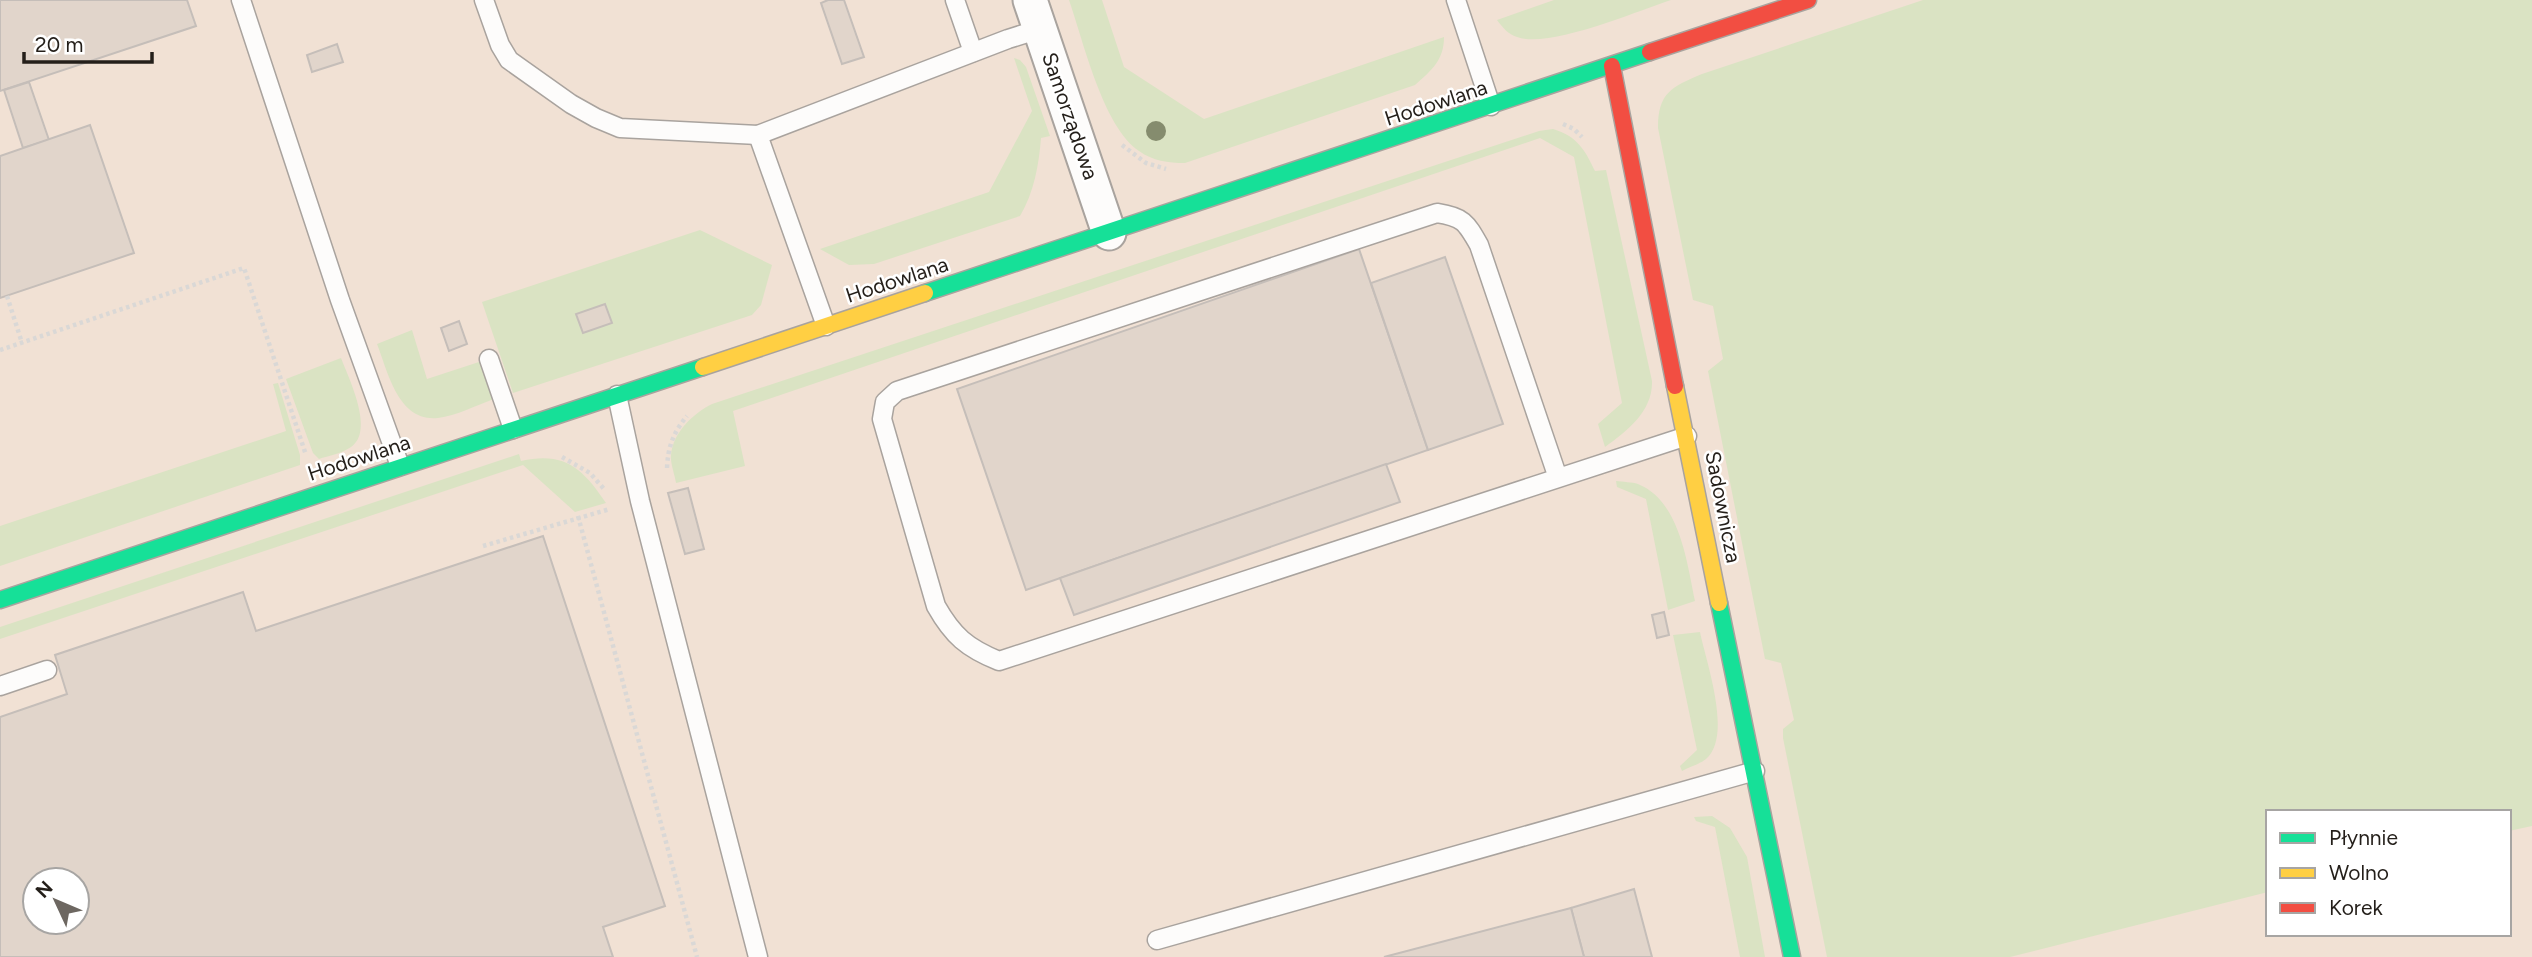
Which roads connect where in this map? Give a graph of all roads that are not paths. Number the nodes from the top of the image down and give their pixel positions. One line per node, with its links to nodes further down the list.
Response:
1 (241, 0): 17 (lane)
2 (484, 0): 10 (lane)
3 (954, 0): 7 (lane)
4 (1456, 0): 9 (lane)
5 (1808, 0): 8 (street, Hodowlana)
6 (1035, 15): 7 (lane); 11 (street, Samorządowa)
7 (973, 52): 10 (lane)
8 (1612, 66): 9 (street, Hodowlana); 16 (street, Sadownicza)
9 (1491, 106): 11 (street, Hodowlana)
10 (758, 135): 12 (lane)
11 (1109, 233): 12 (street, Hodowlana)
12 (826, 326): 14 (street, Hodowlana)
13 (489, 359): 15 (lane)
14 (617, 395): 15 (street, Hodowlana); 24 (lane)
15 (513, 429): 17 (street, Hodowlana)
16 (1687, 436): 18 (lane); 22 (street, Sadownicza)
17 (400, 466): 19 (street, Hodowlana)
18 (1558, 478): 18 (lane)
19 (0, 600)
20 (47, 670): 21 (lane)
21 (0, 685)
22 (1755, 771): 23 (lane); 25 (street, Sadownicza)
23 (1157, 940)
24 (758, 957)
25 (1793, 957)

